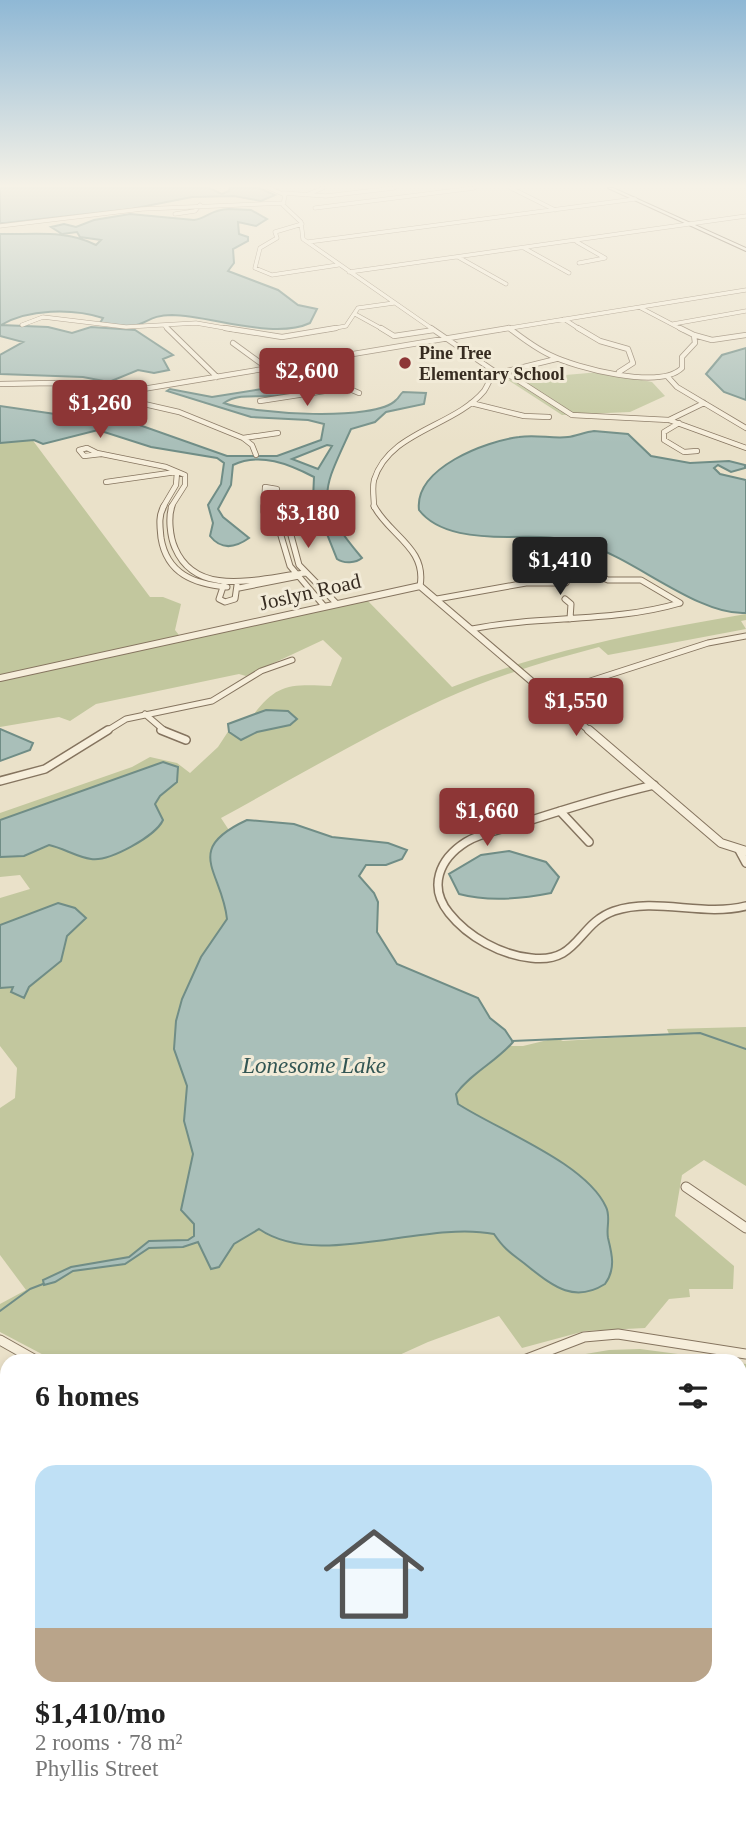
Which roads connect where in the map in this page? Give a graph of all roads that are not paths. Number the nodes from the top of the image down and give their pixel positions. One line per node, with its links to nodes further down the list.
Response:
1 (268, 273): 5 (street)
2 (284, 273): 5 (street)
3 (351, 273): 9 (street)
4 (487, 273): 7 (street)
5 (272, 275): 6 (street)
6 (283, 279)
7 (506, 284)
8 (746, 290): 10 (street)
9 (394, 303): 12 (street); 18 (street)
10 (640, 307): 13 (street); 15 (street)
11 (746, 311): 15 (street)
12 (355, 314): 16 (street); 18 (street)
13 (563, 319): 17 (street); 30 (street)
14 (22, 324): 16 (street)
15 (673, 324): 19 (street)
16 (165, 326): 32 (street)
17 (509, 328): 21 (street); 25 (street)
18 (435, 330): 21 (street)
19 (694, 335): 22 (street); 24 (street)
20 (746, 335): 22 (street)
21 (447, 337): 26 (street); 28 (street)
22 (712, 340): 24 (street)
23 (233, 343): 27 (street)
24 (695, 343): 31 (street)
25 (556, 359): 29 (street); 30 (street)
26 (289, 362): 27 (street); 34 (street)
27 (265, 367): 32 (street)
28 (494, 372): 29 (street); 38 (street)
29 (503, 372): 41 (street)
30 (619, 372): 31 (street)
31 (667, 376): 39 (street)
32 (217, 377): 35 (street)
33 (0, 384): 35 (street)
34 (349, 387): 36 (street); 37 (street)
35 (122, 391): 45 (street)
36 (359, 393)
37 (260, 401)
38 (471, 403): 40 (street); 58 (street)
39 (704, 403): 41 (street); 43 (street)
40 (549, 417)
41 (669, 420): 42 (street)
42 (679, 423): 46 (street); 47 (street)
43 (746, 428)
44 (278, 433): 45 (street)
45 (243, 438): 49 (street)
46 (746, 449)
47 (697, 451)
48 (101, 454): 50 (street)
49 (256, 455)
50 (177, 472): 51 (street); 56 (street); 56 (street)
51 (106, 482)
52 (553, 558): 54 (street)
53 (306, 573): 55 (street); 55 (street); 61 (street)
54 (571, 573): 59 (street); 63 (street)
55 (297, 575): 57 (street); 62 (street)
56 (223, 585): 57 (street); 57 (street)
57 (237, 586)
58 (420, 586): 59 (street); 61 (street, Joslyn Road)
59 (437, 599): 64 (street)
60 (565, 599): 63 (street)
61 (337, 604): 62 (street, Joslyn Road)
62 (324, 606): 67 (street, Joslyn Road)
63 (570, 619): 64 (street)
64 (472, 629): 68 (street)
65 (746, 636): 68 (street)
66 (292, 660): 69 (street)
67 (0, 678)
68 (547, 695): 72 (street)
69 (145, 714): 70 (street); 71 (street)
70 (186, 740)
71 (0, 781)
72 (654, 785): 73 (street); 75 (street)
73 (560, 811): 74 (street); 77 (street)
74 (589, 842)
75 (743, 850): 76 (street)
76 (746, 863)
77 (746, 905)
78 (686, 1187): 79 (street)
79 (746, 1228)
80 (0, 1340): 81 (street)
81 (25, 1354)
82 (540, 1354): 83 (street)
83 (746, 1354)

